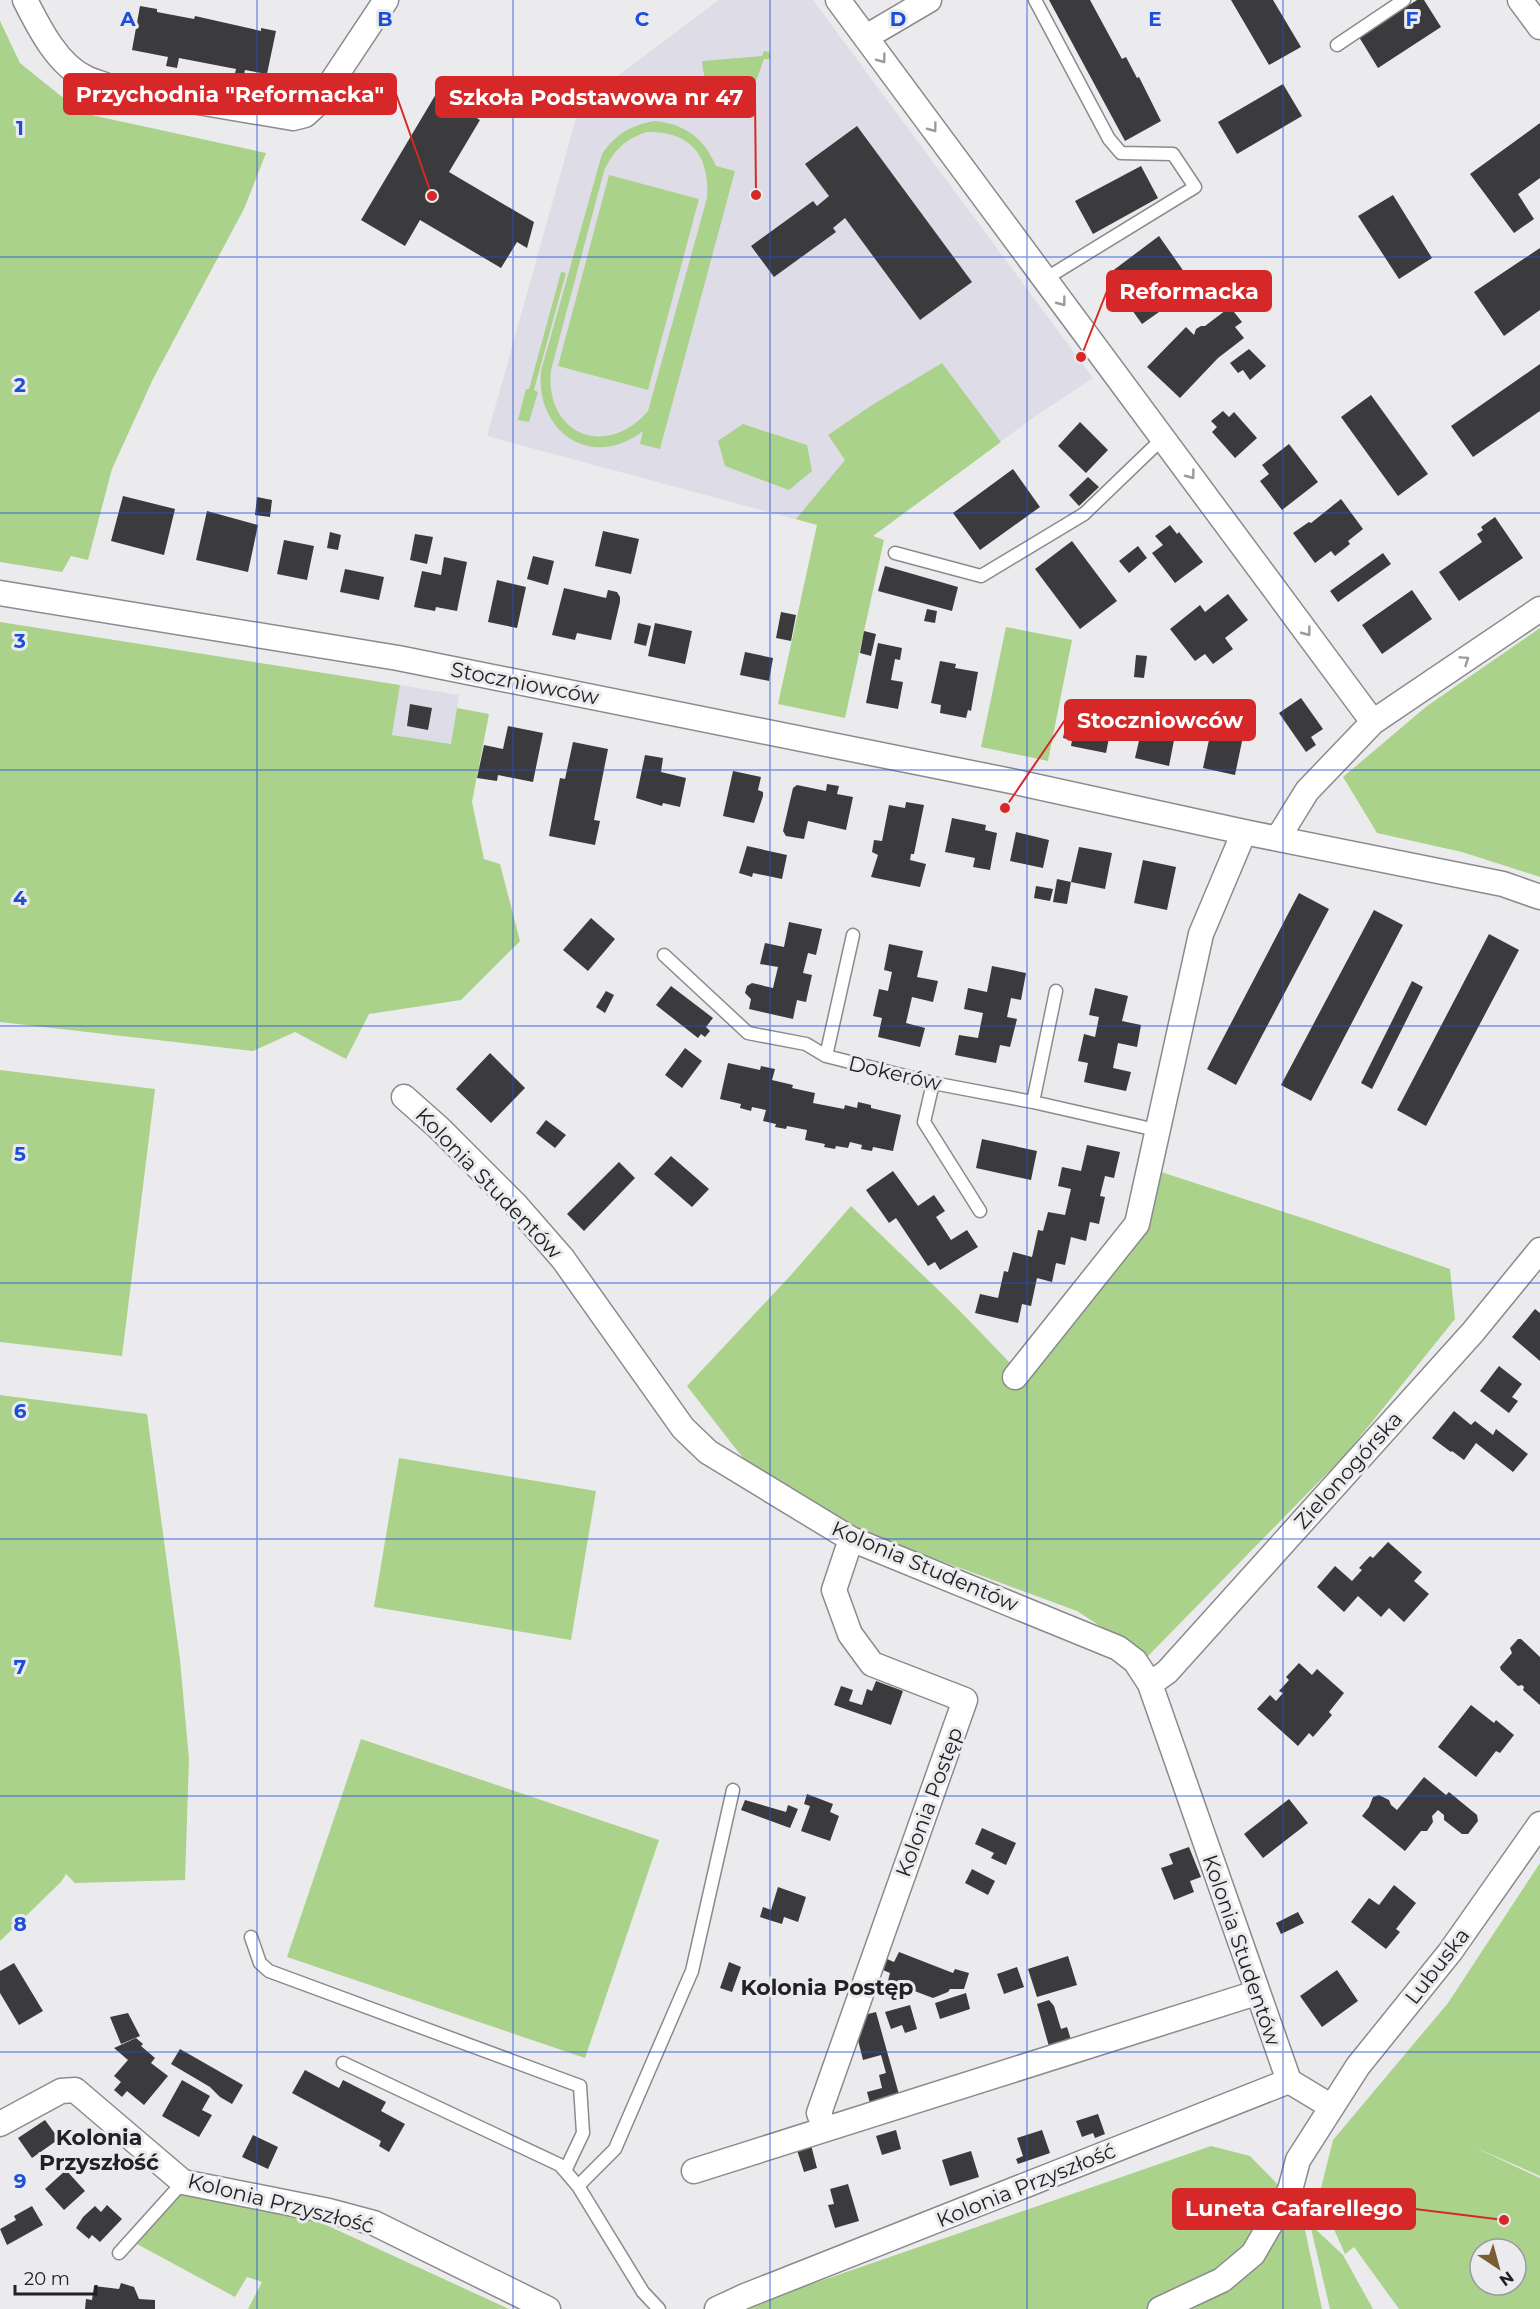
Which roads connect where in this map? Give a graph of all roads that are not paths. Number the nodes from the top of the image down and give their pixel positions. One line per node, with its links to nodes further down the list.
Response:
1 (25, 0): 2 (street)
2 (386, 0)
3 (838, 0): 9 (street)
4 (929, 0): 9 (street)
5 (1035, 0): 11 (lane)
6 (1404, 0): 10 (lane)
7 (1520, 0): 8 (street)
8 (1540, 27)
9 (866, 37): 11 (street, one-way to 11)
10 (1337, 45)
11 (1045, 279): 12 (street, one-way to 12)
12 (1163, 438): 13 (lane); 16 (street, one-way to 16)
13 (895, 553)
14 (0, 592): 17 (street, Stoczniowców)
15 (1540, 609): 16 (street, one-way to 15)
16 (1373, 722): 18 (street)
17 (1244, 832): 18 (street, Stoczniowców); 27 (street)
18 (1278, 838): 19 (street, Stoczniowców)
19 (1540, 897)
20 (854, 935): 23 (lane)
21 (664, 955): 23 (lane, Dokerów)
22 (1056, 991): 26 (lane)
23 (826, 1056): 24 (lane, Dokerów)
24 (933, 1083): 26 (lane, Dokerów); 28 (lane)
25 (404, 1097): 31 (street, Kolonia Studentów)
26 (1033, 1102): 27 (lane, Dokerów)
27 (1156, 1130): 30 (street)
28 (980, 1211)
29 (1540, 1250): 32 (street, Zielonogórska)
30 (1015, 1377)
31 (851, 1539): 32 (street, Kolonia Studentów); 41 (street, Kolonia Postęp)
32 (1150, 1684): 36 (street, Kolonia Studentów)
33 (733, 1791): 45 (lane)
34 (1540, 1824): 39 (street, Lubuska)
35 (251, 1937): 42 (lane)
36 (1256, 1993): 38 (street, Kolonia Studentów); 41 (street)
37 (343, 2063): 42 (lane)
38 (1289, 2081): 39 (street); 49 (street, Kolonia Przyszłość)
39 (1332, 2107): 50 (street, Lubuska)
40 (0, 2124): 44 (street, Kolonia Przyszłość)
41 (825, 2129): 43 (street)
42 (565, 2171): 45 (lane)
43 (694, 2171)
44 (183, 2182): 46 (lane); 47 (street, Kolonia Przyszłość)
45 (578, 2186): 48 (lane)
46 (119, 2253)
47 (548, 2309)
48 (659, 2309)
49 (717, 2309)
50 (1160, 2309)

